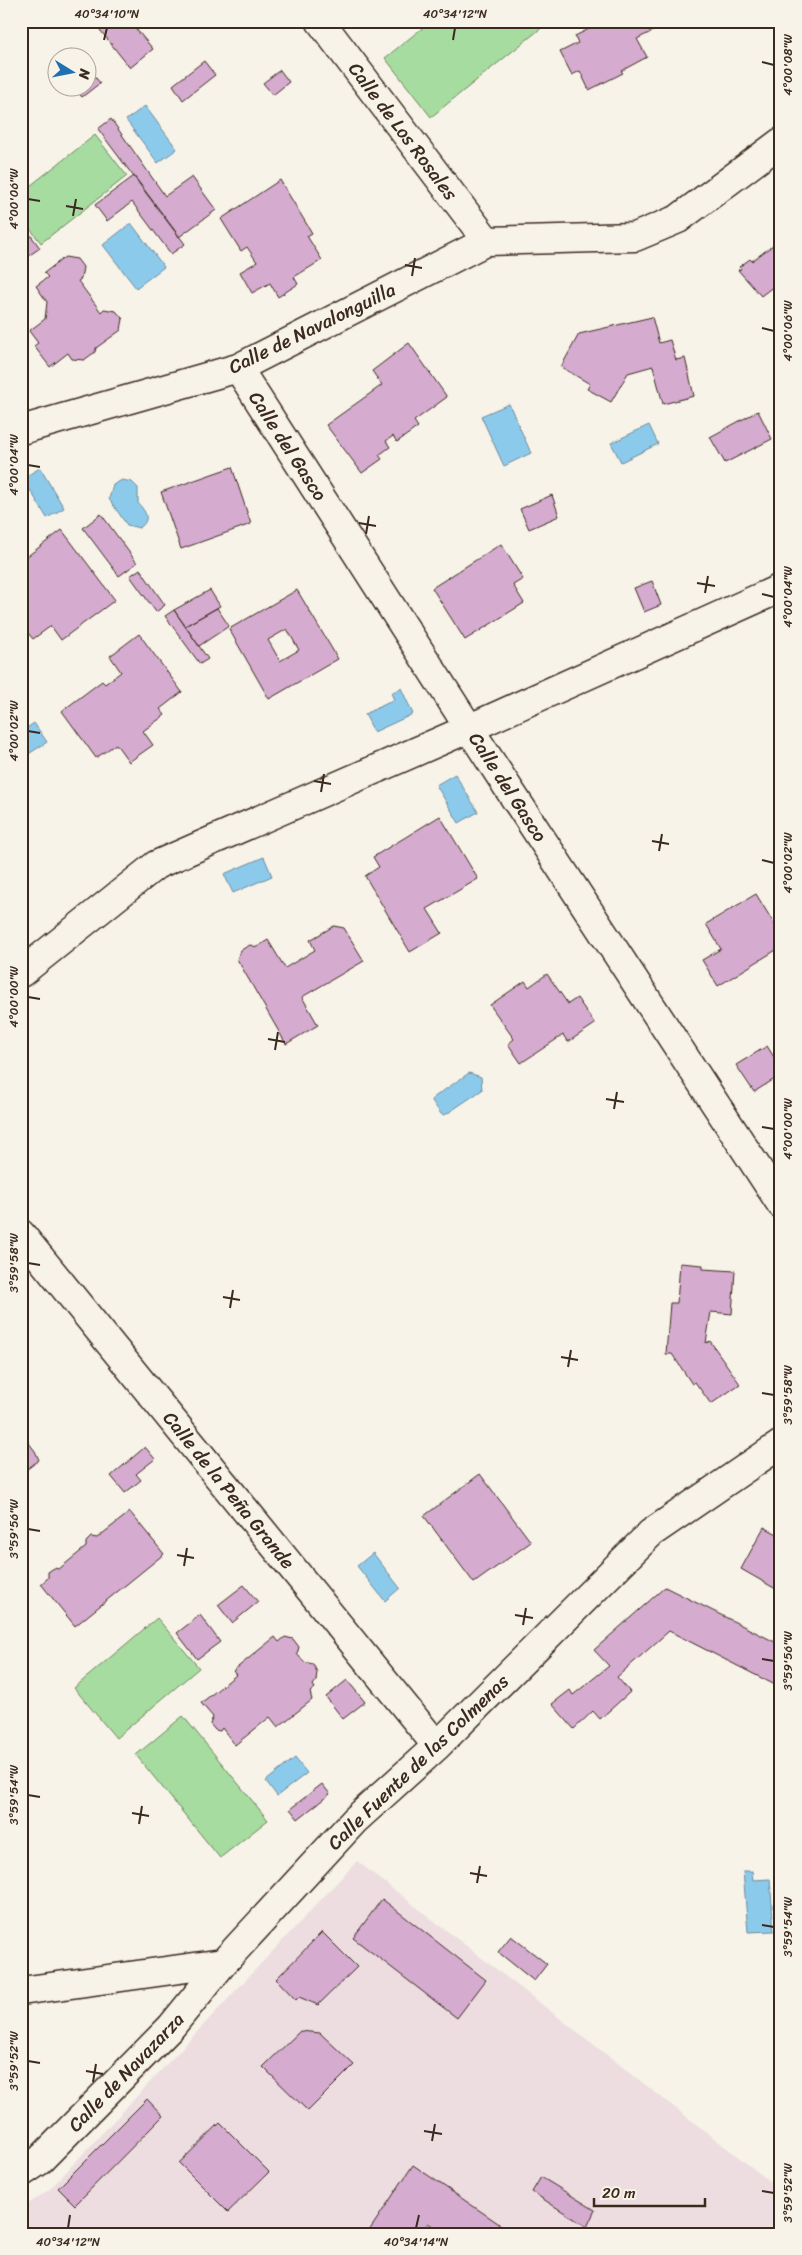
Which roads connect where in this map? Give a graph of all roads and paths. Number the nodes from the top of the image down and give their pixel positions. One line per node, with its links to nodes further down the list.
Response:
1 (320, 21): 3 (street, Calle de Los Rosales)
2 (781, 142): 3 (street, Calle de Navalonguilla)
3 (487, 241): 4 (street, Calle de Navalonguilla)
4 (238, 368): 5 (street, Calle de Navalonguilla); 7 (street, Calle del Gasco)
5 (21, 430)
6 (781, 588): 7 (street)
7 (470, 728): 8 (street); 9 (street, Calle del Gasco)
8 (21, 973)
9 (781, 1204)
10 (21, 1234): 12 (street, Calle de la Peña Grande)
11 (781, 1444): 12 (street, Calle Fuente de las Colmenas)
12 (437, 1746): 13 (street, Calle Fuente de las Colmenas)
13 (223, 1963): 14 (street); 15 (street, Calle de Navazarza)
14 (21, 1991)
15 (21, 2173)

